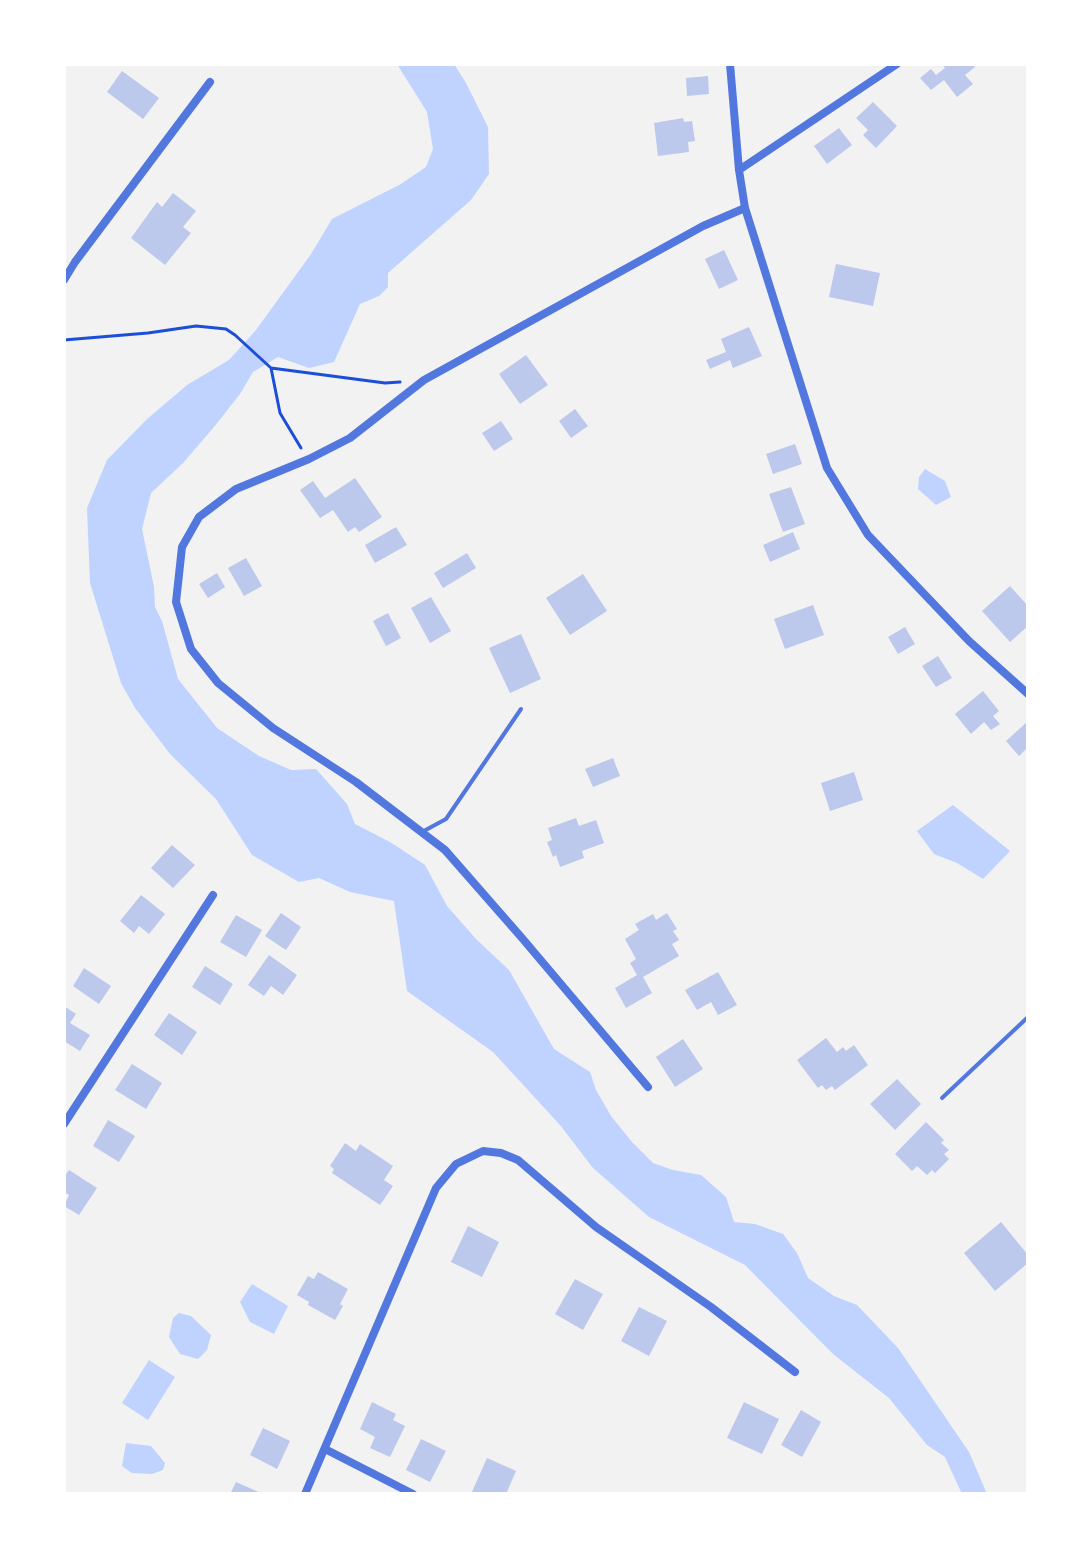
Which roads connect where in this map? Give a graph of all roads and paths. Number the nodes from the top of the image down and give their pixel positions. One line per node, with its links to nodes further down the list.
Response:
1 (730, 64): 4 (street)
2 (897, 64): 4 (street)
3 (210, 82): 6 (street)
4 (739, 170): 5 (street)
5 (745, 208): 9 (street); 11 (street)
6 (64, 280)
7 (64, 340): 8 (path)
8 (271, 368): 9 (path); 10 (path)
9 (424, 380): 10 (street)
10 (309, 459): 13 (street)
11 (1028, 694)
12 (521, 709): 13 (lane)
13 (419, 833): 16 (street)
14 (213, 895): 18 (street)
15 (1028, 1017): 17 (lane)
16 (648, 1087)
17 (942, 1098)
18 (64, 1124)
19 (795, 1372): 20 (street)
20 (325, 1449): 21 (street); 22 (street)
21 (305, 1494)
22 (413, 1494)

